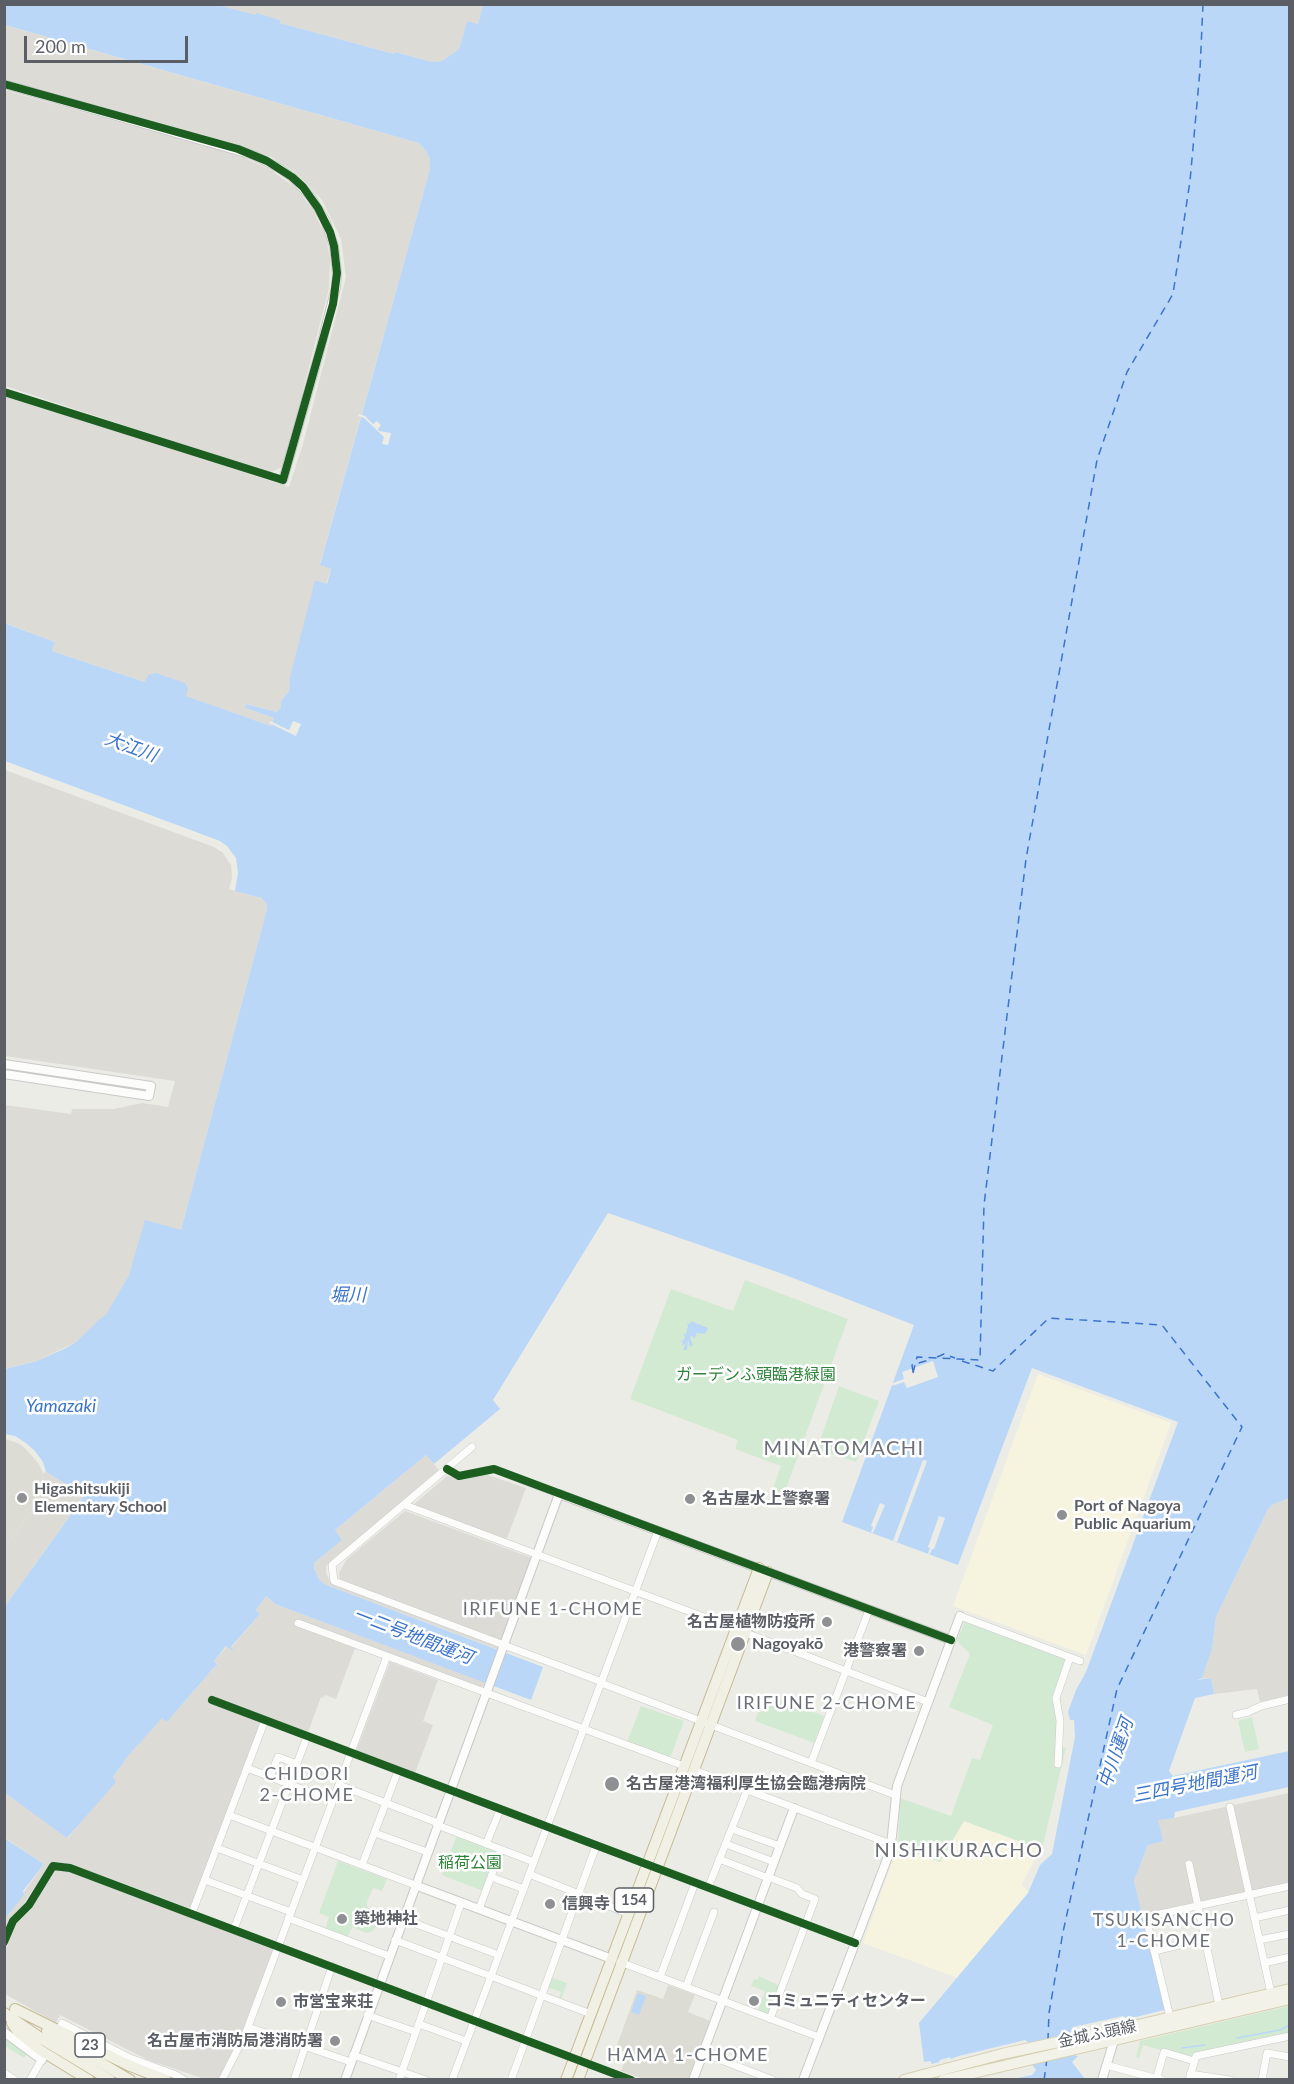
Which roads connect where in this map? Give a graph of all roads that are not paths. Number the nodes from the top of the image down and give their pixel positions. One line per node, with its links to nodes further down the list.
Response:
1 (4, 84): 3 (street)
2 (4, 392): 3 (street)
3 (283, 480)
4 (4, 1064): 5 (street)
5 (4, 1074)
6 (472, 1447): 7 (street)
7 (447, 1469): 8 (street); 9 (street)
8 (559, 1494): 10 (street); 11 (street)
9 (405, 1506): 11 (street); 19 (street)
10 (658, 1531): 12 (street); 13 (street)
11 (537, 1556): 13 (street); 19 (street)
12 (763, 1570): 14 (street); 17 (highway, 154)
13 (635, 1592): 17 (street); 24 (street)
14 (869, 1610): 18 (street); 23 (street)
15 (960, 1616): 18 (street); 21 (street)
16 (298, 1623): 20 (street)
17 (741, 1631): 23 (street); 31 (highway, 154)
18 (951, 1640): 28 (street)
19 (503, 1647): 24 (street); 25 (street)
20 (387, 1656): 25 (street); 34 (street)
21 (1070, 1657): 22 (street); 37 (street)
22 (1080, 1661)
23 (846, 1671): 28 (street); 35 (street)
24 (602, 1682): 31 (street); 32 (street)
25 (488, 1691): 32 (street); 45 (street)
26 (212, 1700): 30 (street)
27 (1290, 1700): 29 (street)
28 (928, 1702): 46 (street)
29 (1236, 1715)
30 (265, 1720): 33 (street); 38 (street)
31 (706, 1724): 35 (street); 39 (highway, 154)
32 (584, 1729): 39 (street); 54 (street)
33 (307, 1737): 34 (street); 36 (street)
34 (351, 1753): 40 (street); 43 (street)
35 (811, 1763): 46 (street)
36 (297, 1764): 41 (street); 42 (street)
37 (1058, 1764)
38 (247, 1768): 41 (street); 52 (street)
39 (689, 1768): 44 (street); 73 (highway, 154)
40 (398, 1771): 45 (street); 48 (street)
41 (270, 1777): 42 (street)
42 (289, 1784): 47 (street); 56 (street)
43 (339, 1785): 47 (street); 48 (street)
44 (747, 1790): 50 (street); 55 (street)
45 (450, 1791): 51 (street); 53 (street)
46 (895, 1795): 60 (street)
47 (333, 1801): 63 (street)
48 (386, 1803): 53 (street); 57 (street)
49 (1230, 1807): 85 (street)
50 (794, 1808): 60 (street); 62 (street)
51 (500, 1810): 54 (street); 58 (street)
52 (230, 1815): 56 (street); 64 (street)
53 (438, 1824): 58 (street); 66 (street)
54 (547, 1828): 61 (street); 68 (street)
55 (732, 1829): 59 (street); 62 (street)
56 (272, 1831): 63 (street); 70 (street)
57 (375, 1833): 66 (street); 72 (street)
58 (486, 1844): 65 (street)
59 (726, 1844): 67 (street); 69 (street)
60 (891, 1844): 108 (street)
61 (596, 1846): 73 (street); 84 (street)
62 (780, 1846): 69 (street)
63 (315, 1847): 72 (street); 78 (street)
64 (217, 1848): 70 (street); 77 (street)
65 (501, 1850): 68 (street); 75 (street)
66 (427, 1852): 80 (street)
67 (719, 1859): 76 (street); 82 (street)
68 (534, 1862): 74 (street)
69 (774, 1862): 76 (street)
70 (259, 1864): 78 (street); 86 (street)
71 (1189, 1864): 89 (street)
72 (362, 1865): 80 (street)
73 (652, 1867): 79 (street); 94 (highway, 154); 115 (highway, 154)
74 (529, 1874): 83 (street); 84 (street)
75 (491, 1877): 83 (street); 90 (street)
76 (768, 1877): 88 (street); 99 (street)
77 (205, 1880): 86 (street); 93 (street)
78 (303, 1880): 95 (street)
79 (695, 1883): 82 (street); 119 (street)
80 (415, 1885): 87 (street); 97 (street)
81 (1290, 1886): 85 (street)
82 (708, 1888): 88 (street)
83 (524, 1889): 98 (street)
84 (579, 1894): 94 (street); 106 (street)
85 (1249, 1895): 89 (street); 96 (street)
86 (247, 1896): 95 (street); 100 (street)
87 (461, 1903): 90 (street); 102 (street)
88 (757, 1906): 99 (street); 126 (street)
89 (1198, 1906): 103 (street); 110 (street)
90 (479, 1909): 98 (street)
91 (1290, 1910): 96 (street)
92 (714, 1912): 121 (street)
93 (192, 1913): 100 (street); 107 (street)
94 (629, 1914): 115 (highway, 154)
95 (289, 1915): 109 (street); 112 (street)
96 (1254, 1918): 105 (street)
97 (403, 1919): 102 (street); 104 (street)
98 (512, 1922): 106 (street); 111 (street)
99 (806, 1924): 108 (street); 134 (street)
100 (234, 1929): 109 (street)
101 (1290, 1934): 105 (street)
102 (449, 1937): 111 (street); 114 (street)
103 (1205, 1939): 110 (street); 129 (street)
104 (395, 1940): 112 (street); 114 (street)
105 (1259, 1940): 116 (street)
106 (562, 1941): 115 (street); 124 (street)
107 (4, 1942)
108 (855, 1943): 143 (street)
109 (278, 1946): 117 (street); 138 (street)
110 (1154, 1951): 133 (street)
111 (499, 1955): 118 (street)
112 (389, 1956): 120 (street)
113 (1290, 1957): 116 (street)
114 (442, 1958): 118 (street); 128 (street)
115 (616, 1961): 119 (street); 131 (highway, 154); 153 (highway, 154)
116 (1264, 1963): 123 (street)
117 (332, 1966): 120 (street); 147 (street)
118 (491, 1976): 124 (street); 135 (street)
119 (660, 1977): 121 (street)
120 (378, 1984): 128 (street); 132 (street)
121 (686, 1987): 126 (street)
122 (1290, 1989): 123 (main road, 金城ふ頭線)
123 (1270, 1993): 129 (main road, 金城ふ頭線)
124 (542, 1995): 131 (street); 144 (street)
125 (1290, 1999): 141 (main road, 金城ふ頭線)
126 (722, 2001): 134 (street); 148 (street)
127 (4, 2002): 130 (highway, 23)
128 (426, 2002): 135 (street); 136 (street)
129 (1219, 2005): 133 (main road, 金城ふ頭線)
130 (9, 2012): 162 (highway, 23); 163 (highway, 23); 164 (highway, 23); 165 (highway, 23)
131 (591, 2014): 153 (highway, 154)
132 (367, 2015): 140 (street); 152 (street)
133 (1170, 2017): 141 (main road, 金城ふ頭線)
134 (770, 2019): 143 (street)
135 (474, 2021): 144 (street); 145 (street)
136 (419, 2024): 140 (street); 145 (street)
137 (61, 2026): 166 (street)
138 (248, 2027): 147 (street); 167 (street)
139 (4, 2032): 151 (street)
140 (416, 2032): 158 (street)
141 (1115, 2035): 155 (street); 156 (main road, 金城ふ頭線)
142 (1290, 2036): 146 (street)
143 (819, 2037): 178 (street)
144 (525, 2040): 153 (street); 172 (street)
145 (466, 2041): 171 (street)
146 (1264, 2041): 149 (street); 154 (street)
147 (305, 2046): 152 (street); 168 (street)
148 (703, 2053): 176 (street); 177 (street)
149 (1267, 2053): 150 (street); 184 (street)
150 (1290, 2056)
151 (42, 2058): 161 (street)
152 (352, 2058): 158 (street); 169 (street)
153 (579, 2060): 173 (highway, 154); 174 (highway, 154); 175 (street)
154 (1194, 2061): 159 (street); 182 (street)
155 (1106, 2065): 181 (street); 182 (street)
156 (974, 2071): 179 (main road, 金城ふ頭線); 180 (main road, 金城ふ頭線)
157 (4, 2073): 160 (street)
158 (401, 2076): 170 (street)
159 (1190, 2077): 183 (street)
160 (15, 2079)
161 (30, 2079)
162 (89, 2079)
163 (110, 2079)
164 (130, 2079)
165 (166, 2079)
166 (184, 2079)
167 (222, 2079)
168 (294, 2079)
169 (345, 2079)
170 (426, 2079)
171 (452, 2079)
172 (511, 2079)
173 (566, 2079)
174 (578, 2079)
175 (631, 2079)
176 (693, 2079)
177 (773, 2079)
178 (803, 2079)
179 (904, 2079)
180 (943, 2079)
181 (1102, 2079)
182 (1158, 2079)
183 (1230, 2079)
184 (1262, 2079)

